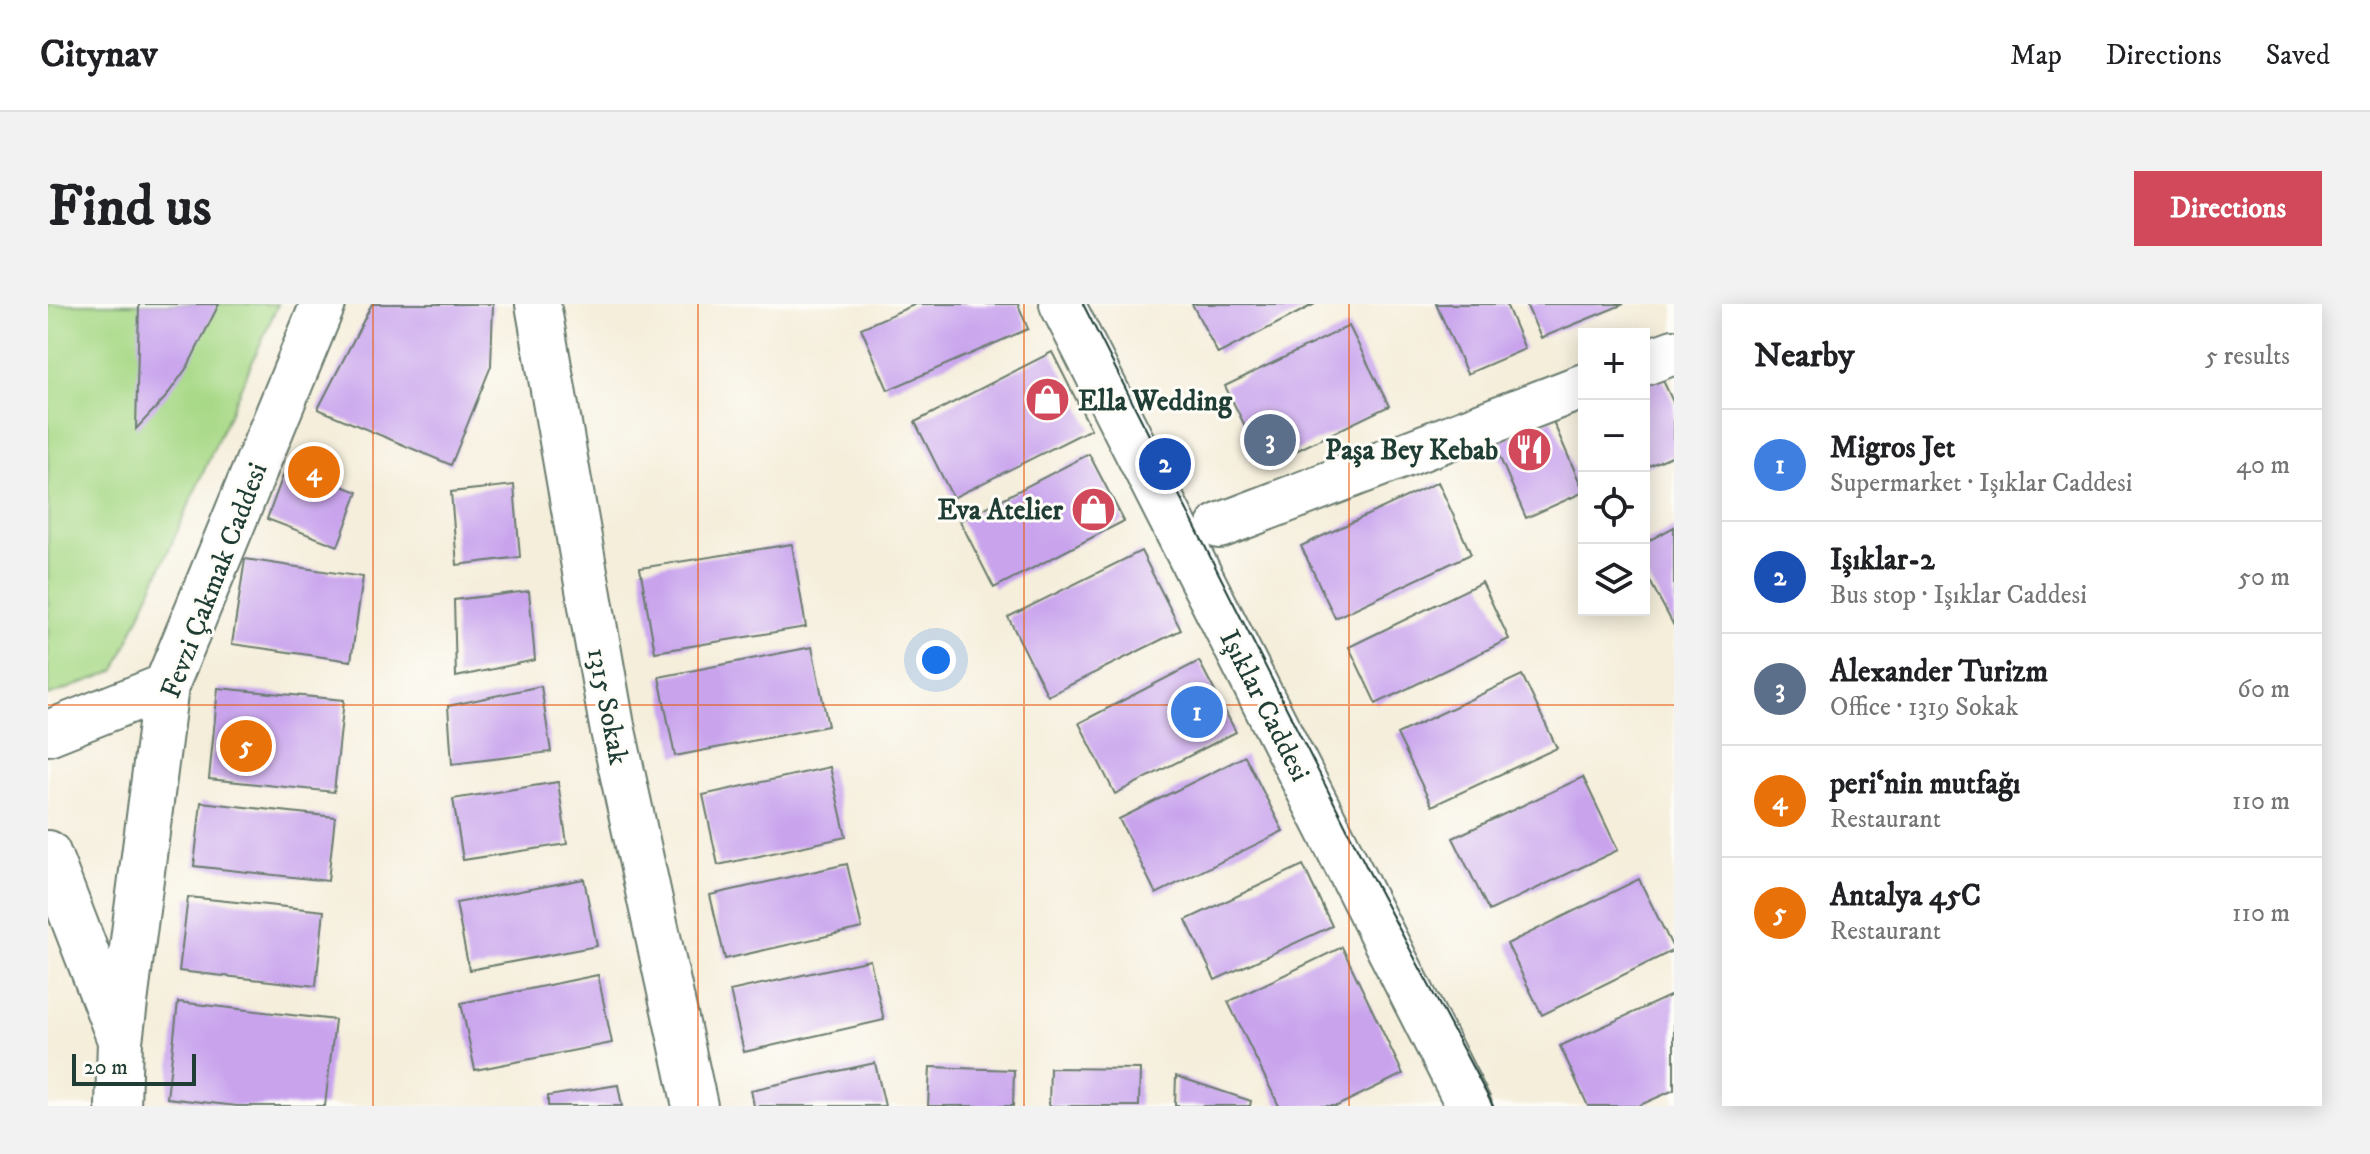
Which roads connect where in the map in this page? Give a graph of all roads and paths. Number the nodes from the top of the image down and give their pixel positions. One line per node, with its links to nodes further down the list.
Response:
1 (323, 304): 8 (street, Fevzi Çakmak Caddesi)
2 (538, 304): 13 (street, 1315 Sokak)
3 (1062, 304): 14 (street, Işıklar Caddesi)
4 (1674, 352): 5 (street)
5 (1650, 361)
6 (1578, 388): 7 (street)
7 (1219, 526)
8 (166, 686): 9 (street); 11 (street, Fevzi Çakmak Caddesi)
9 (48, 733)
10 (48, 853): 11 (street)
11 (120, 1041): 12 (street, Fevzi Çakmak Caddesi)
12 (118, 1106)
13 (695, 1106)
14 (1469, 1106)

